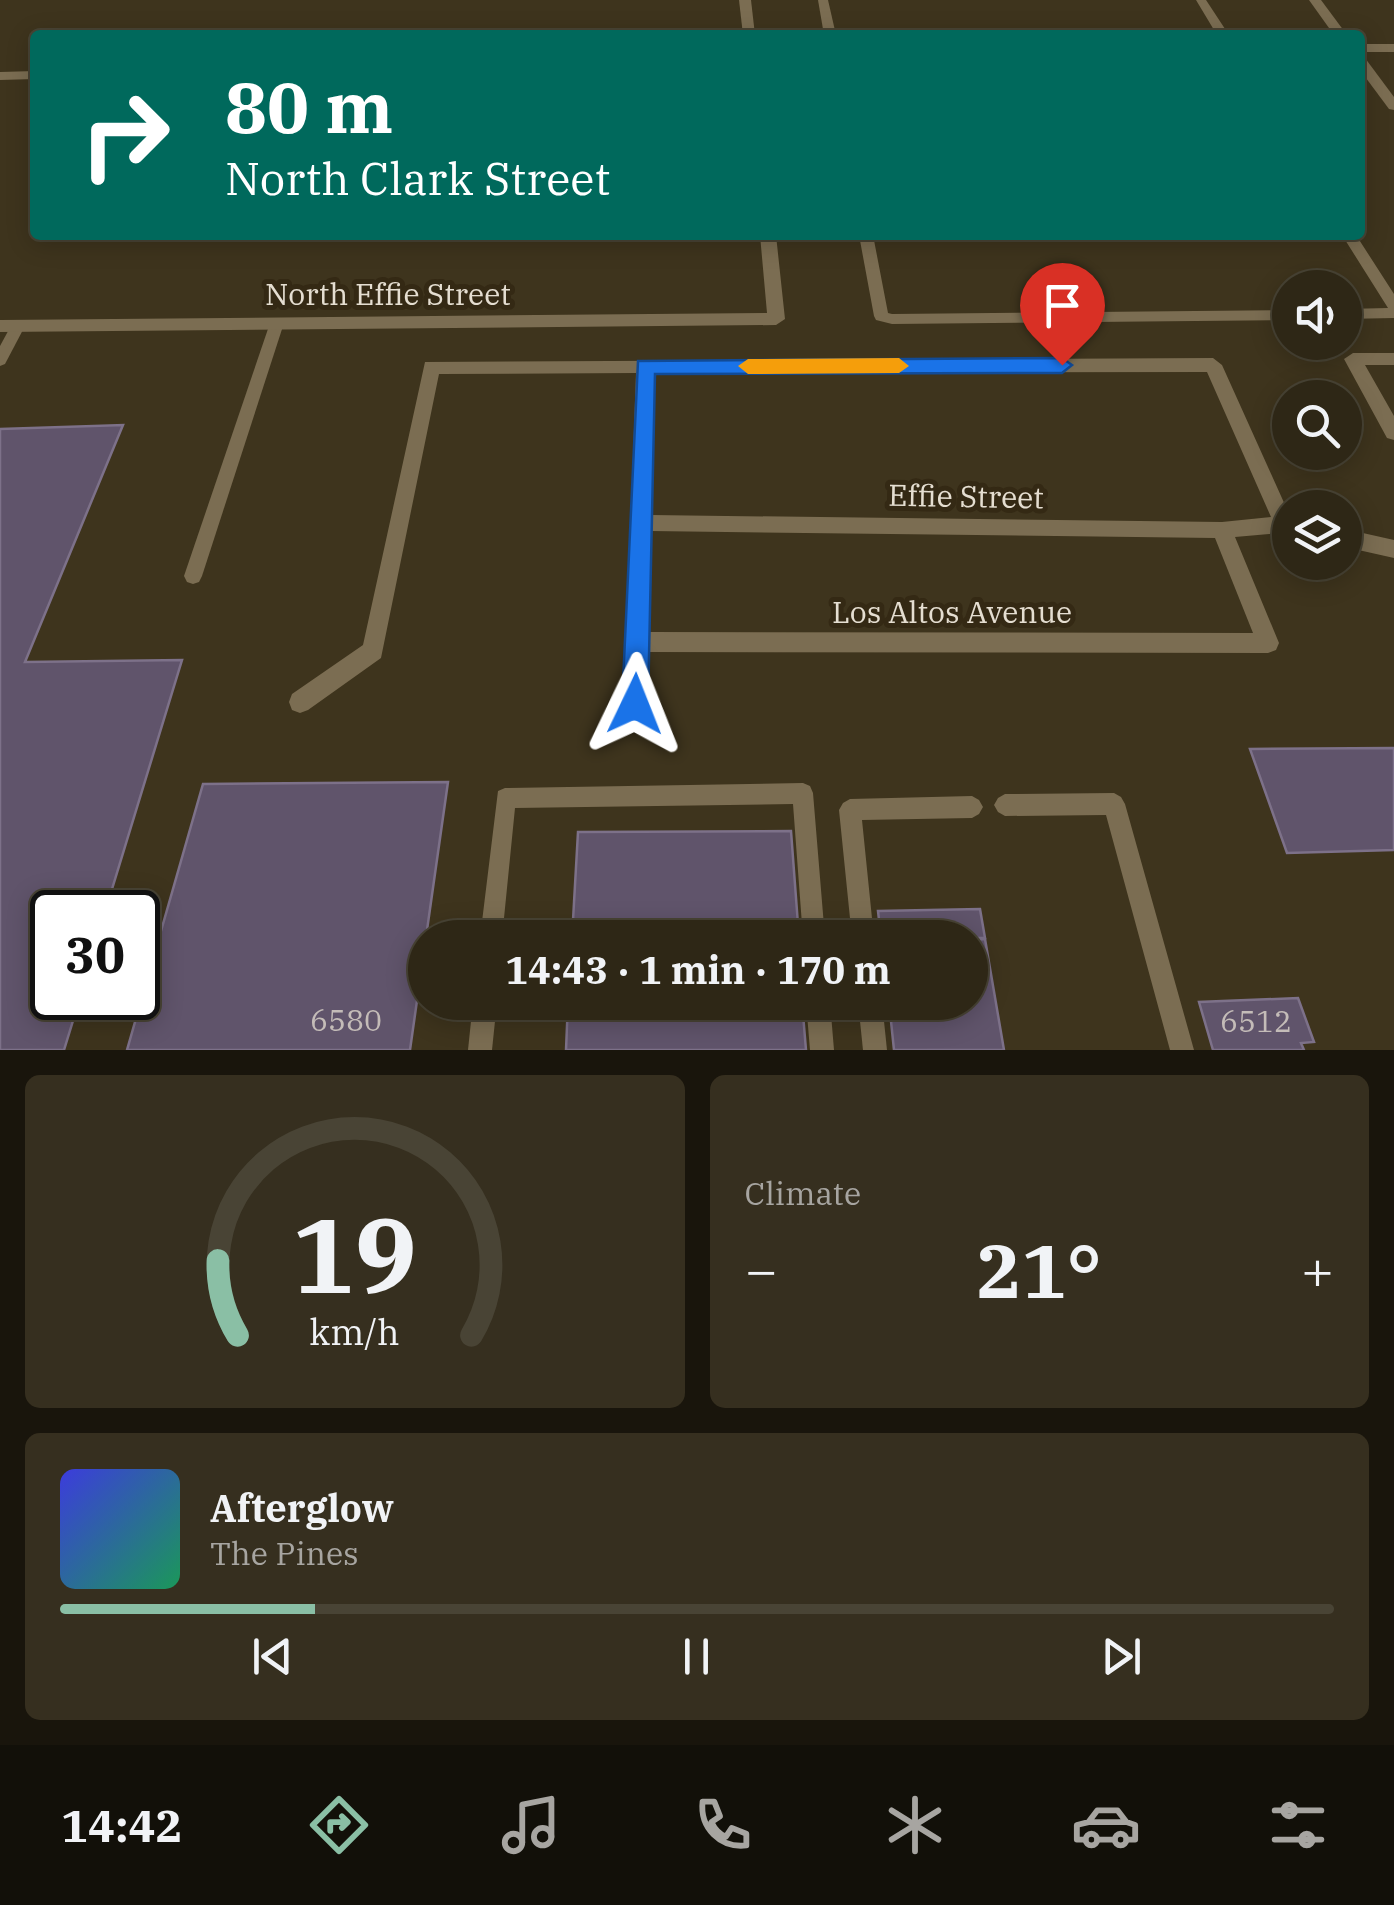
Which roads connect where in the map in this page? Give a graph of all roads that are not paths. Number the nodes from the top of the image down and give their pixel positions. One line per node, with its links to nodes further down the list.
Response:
1 (745, 0): 5 (street)
2 (823, 0): 6 (lane)
3 (1201, 0): 7 (lane)
4 (1314, 0): 8 (street)
5 (748, 30)
6 (829, 30)
7 (1220, 30)
8 (1337, 30)
9 (1365, 48): 10 (street)
10 (1394, 48)
11 (1365, 68): 14 (street)
12 (30, 75): 13 (street)
13 (0, 76)
14 (1394, 106)
15 (768, 240): 21 (street, North Effie Street)
16 (867, 240): 20 (lane)
17 (1352, 240): 18 (lane)
18 (1393, 304): 19 (lane)
19 (1362, 310)
20 (1272, 314)
21 (277, 323): 22 (street, North Effie Street); 33 (lane)
22 (9, 326): 24 (lane)
23 (1394, 358): 26 (street)
24 (0, 360)
25 (645, 366): 27 (street); 28 (street); 35 (street)
26 (1394, 433)
27 (1272, 492)
28 (640, 523): 30 (street, Effie Street); 34 (street)
29 (1272, 525): 30 (street, Effie Street)
30 (1222, 530): 34 (street, Los Altos Avenue)
31 (1362, 542): 32 (street)
32 (1394, 549)
33 (193, 576)
34 (637, 642): 36 (street)
35 (300, 702)
36 (635, 704)
37 (1006, 805): 48 (lane)
38 (972, 807): 41 (lane)
39 (493, 920): 40 (lane)
40 (813, 920)
41 (861, 920)
42 (483, 1020): 45 (lane)
43 (820, 1020): 46 (lane)
44 (872, 1020): 47 (lane)
45 (480, 1050)
46 (822, 1050)
47 (875, 1050)
48 (1182, 1050)

